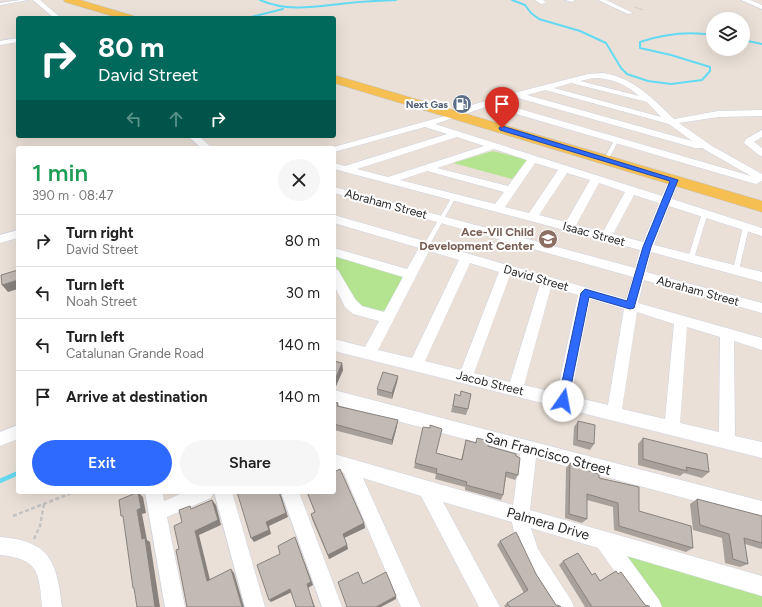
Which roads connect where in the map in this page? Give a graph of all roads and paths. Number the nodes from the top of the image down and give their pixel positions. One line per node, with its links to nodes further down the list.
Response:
1 (27, 0): 8 (lane)
2 (36, 0): 11 (street)
3 (69, 0): 12 (main road)
4 (568, 0): 5 (street)
5 (572, 0)
6 (601, 0): 10 (street)
7 (744, 0): 9 (street)
8 (0, 4)
9 (760, 5)
10 (630, 13)
11 (56, 16)
12 (123, 16)
13 (16, 40): 14 (street)
14 (0, 44)
15 (336, 80): 22 (main road)
16 (570, 81): 17 (street); 19 (street); 19 (street)
17 (544, 88): 18 (street); 23 (street)
18 (517, 95): 20 (street); 32 (street)
19 (648, 100): 23 (street)
20 (489, 103): 22 (street); 28 (street)
21 (762, 113): 23 (street)
22 (456, 114): 24 (street); 35 (main road)
23 (671, 122): 32 (street)
24 (426, 124): 26 (street); 31 (street)
25 (762, 133): 33 (street)
26 (457, 134): 30 (street); 39 (street)
27 (195, 138): 29 (street)
28 (617, 140): 35 (lane); 44 (street)
29 (205, 146)
30 (495, 146): 34 (street); 37 (street)
31 (336, 148)
32 (710, 149): 40 (street)
33 (762, 153)
34 (534, 158): 38 (street); 45 (street)
35 (606, 159): 43 (main road)
36 (336, 166): 39 (street, Isaac Street)
37 (426, 168): 42 (street); 45 (street)
38 (565, 168): 41 (street); 53 (street)
39 (346, 169): 42 (street, Isaac Street)
40 (762, 178)
41 (596, 179): 46 (street); 57 (street)
42 (389, 180): 48 (street, Isaac Street)
43 (674, 180): 49 (street); 50 (main road)
44 (762, 182)
45 (511, 190): 51 (street)
46 (630, 190): 49 (street); 60 (street)
47 (336, 191): 54 (street, Abraham Street)
48 (454, 197): 51 (street, Isaac Street); 54 (lane)
49 (666, 201): 52 (street); 63 (street)
50 (762, 207)
51 (498, 208): 53 (street, Isaac Street)
52 (705, 213): 56 (street); 66 (lane)
53 (532, 218): 57 (street, Isaac Street)
54 (441, 219): 62 (lane); 69 (street, Abraham Street)
55 (336, 220): 62 (street, David Street)
56 (746, 226): 58 (street); 68 (lane)
57 (569, 227): 60 (street, Isaac Street)
58 (762, 232)
59 (16, 235): 61 (street)
60 (606, 237): 63 (street, Isaac Street)
61 (0, 239)
62 (426, 246): 65 (street, David Street); 70 (street)
63 (647, 247): 66 (street, Isaac Street); 69 (street)
64 (336, 253): 70 (street)
65 (466, 258): 67 (street, David Street); 83 (street)
66 (691, 258): 68 (street, Isaac Street)
67 (506, 270): 73 (street, David Street); 84 (street)
68 (736, 270): 72 (street, Isaac Street)
69 (639, 274): 75 (street); 76 (street, Abraham Street)
70 (411, 275): 77 (street)
71 (336, 277): 77 (street)
72 (762, 277)
73 (547, 281): 74 (street, David Street); 85 (street)
74 (585, 293): 75 (street, David Street); 87 (street)
75 (630, 306): 78 (street, David Street); 88 (street)
76 (762, 308)
77 (388, 318): 82 (street)
78 (681, 320): 79 (street, David Street); 89 (street)
79 (727, 334): 80 (street, David Street); 92 (street)
80 (762, 344)
81 (336, 345): 82 (street, Jacob Street)
82 (369, 353): 83 (street, Jacob Street)
83 (416, 365): 84 (street, Jacob Street)
84 (465, 377): 85 (street, Jacob Street)
85 (515, 389): 87 (street, Jacob Street)
86 (336, 398): 93 (street, San Francisco Street)
87 (563, 401): 88 (street, Jacob Street)
88 (614, 414): 89 (street, Jacob Street)
89 (672, 428): 92 (street, Jacob Street)
90 (16, 433): 91 (street)
91 (0, 439)
92 (727, 442): 94 (street, Jacob Street)
93 (529, 449): 103 (street, San Francisco Street); 106 (street)
94 (762, 450)
95 (341, 464): 96 (street, Palmera Drive); 115 (street)
96 (427, 489): 106 (street, Palmera Drive); 116 (street)
97 (69, 494): 102 (path)
98 (154, 494): 104 (street)
99 (200, 494): 104 (street)
100 (224, 494): 113 (street)
101 (291, 494): 114 (street)
102 (44, 504): 105 (path); 109 (path)
103 (762, 510)
104 (157, 513): 112 (street)
105 (13, 516)
106 (520, 516): 107 (street, Palmera Drive); 117 (street)
107 (604, 540): 110 (street, Palmera Drive); 118 (street)
108 (0, 546): 109 (street)
109 (27, 551): 111 (street)
110 (762, 586)
111 (52, 607)
112 (175, 607)
113 (255, 607)
114 (332, 607)
115 (411, 607)
116 (490, 607)
117 (564, 607)
118 (652, 607)

